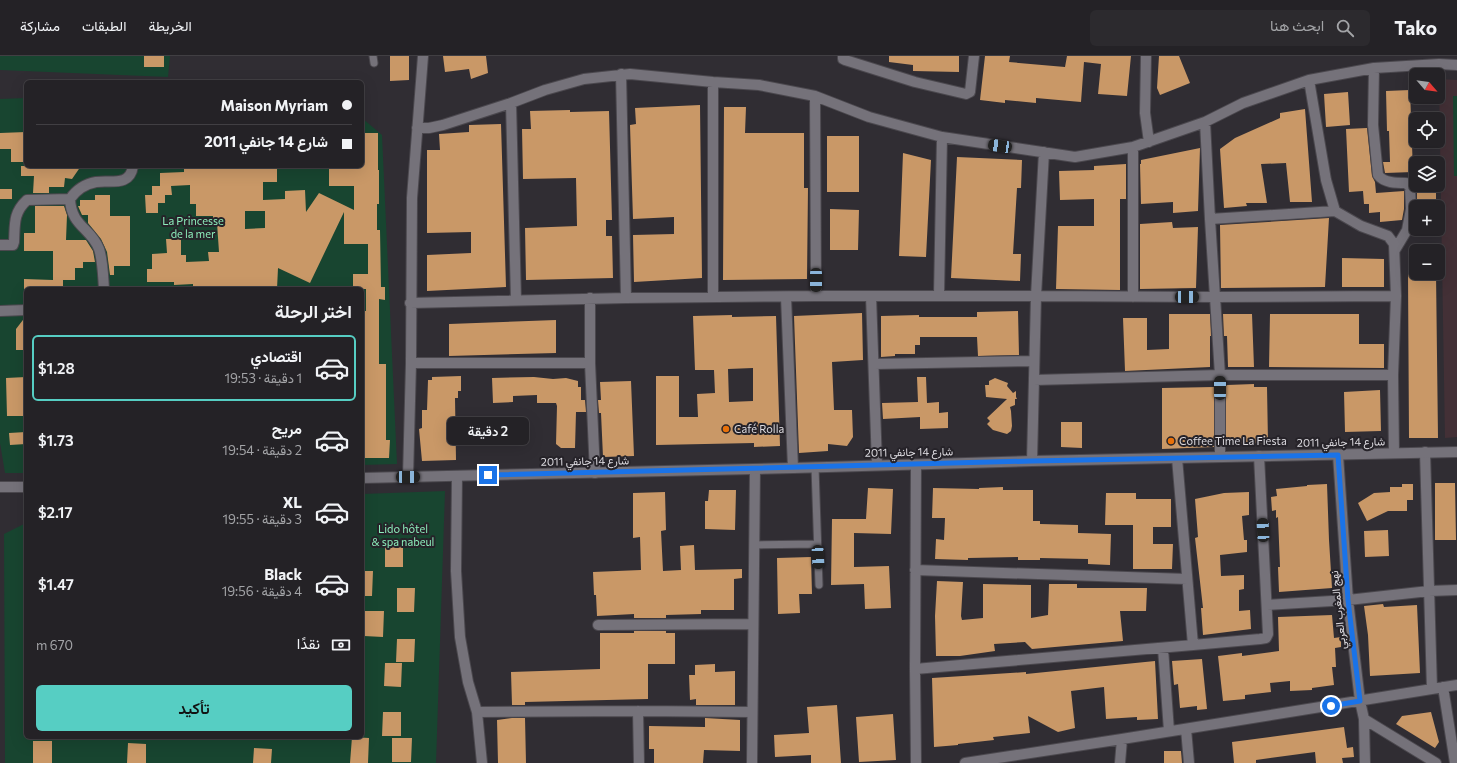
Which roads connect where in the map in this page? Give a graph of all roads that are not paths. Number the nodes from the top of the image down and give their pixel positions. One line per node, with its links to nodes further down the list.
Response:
1 (423, 56): 13 (street)
2 (843, 56): 3 (street)
3 (974, 56)
4 (1146, 56): 15 (street)
5 (1457, 65): 6 (street)
6 (1374, 68): 8 (street); 23 (street)
7 (621, 74): 9 (street); 11 (street); 33 (street)
8 (1309, 80): 12 (street); 20 (street)
9 (713, 82): 10 (street); 34 (street)
10 (815, 96): 14 (street); 26 (street)
11 (511, 103): 13 (street); 36 (street)
12 (1205, 122): 15 (street); 21 (street)
13 (418, 124): 37 (street)
14 (942, 137): 17 (street); 25 (street)
15 (1149, 142): 16 (street)
16 (1133, 147): 17 (street); 31 (street)
17 (1044, 152): 28 (street)
18 (132, 168): 19 (street)
19 (70, 199): 22 (street); 24 (street)
20 (1335, 211): 21 (street); 23 (street)
21 (1210, 219): 35 (street)
22 (0, 245)
23 (1395, 250): 29 (street)
24 (104, 287)
25 (939, 295): 27 (street); 28 (street)
26 (816, 296): 27 (street); 30 (street)
27 (871, 296): 43 (street)
28 (1036, 296): 31 (street); 40 (street)
29 (1396, 296): 35 (street); 45 (street)
30 (786, 297): 34 (street); 58 (street)
31 (1133, 297): 35 (street)
32 (590, 298): 33 (street); 36 (street); 42 (street)
33 (626, 298): 34 (street)
34 (714, 298)
35 (1215, 298): 44 (street)
36 (516, 300): 37 (street)
37 (410, 303): 41 (street)
38 (24, 310): 39 (street)
39 (0, 311)
40 (1034, 362): 43 (street); 46 (street)
41 (411, 363): 42 (street); 62 (street)
42 (590, 363): 60 (street)
43 (874, 364): 55 (street)
44 (1220, 375): 45 (street); 46 (street); 51 (street)
45 (1393, 375): 49 (street)
46 (1034, 380): 54 (street)
47 (1425, 452): 48 (street, شارع 14 جانفي 2011); 49 (street, شارع 14 جانفي 2011); 72 (street)
48 (1457, 452)
49 (1394, 453): 50 (street, شارع 14 جانفي 2011)
50 (1338, 455): 52 (street, شارع 14 جانفي 2011); 73 (street, نهج المغرب العربي)
51 (1220, 456): 52 (street, شارع 14 جانفي 2011); 53 (street, شارع 14 جانفي 2011)
52 (1259, 456): 74 (street)
53 (1177, 458): 54 (street, شارع 14 جانفي 2011); 69 (street)
54 (1032, 461): 56 (street, شارع 14 جانفي 2011)
55 (877, 465): 56 (street, شارع 14 جانفي 2011); 57 (street, شارع 14 جانفي 2011)
56 (916, 465): 68 (street)
57 (815, 467): 58 (street, شارع 14 جانفي 2011); 66 (lane)
58 (793, 468): 59 (street, شارع 14 جانفي 2011)
59 (756, 469): 60 (street, شارع 14 جانفي 2011); 67 (street)
60 (595, 473): 61 (street, شارع 14 جانفي 2011)
61 (457, 476): 62 (street, شارع 14 جانفي 2011); 85 (street)
62 (408, 477): 63 (street, شارع 14 جانفي 2011)
63 (364, 478)
64 (0, 486): 65 (street)
65 (24, 487)
66 (818, 544): 67 (lane); 70 (lane)
67 (754, 545): 75 (street)
68 (915, 570): 69 (street); 79 (street)
69 (1187, 578): 77 (street)
70 (819, 585)
71 (1457, 590): 72 (street)
72 (1429, 591): 73 (street); 82 (street)
73 (1348, 600): 74 (street); 83 (street, نهج المغرب العربي)
74 (1266, 605): 77 (street)
75 (753, 624): 76 (street); 86 (street)
76 (598, 625)
77 (1193, 645): 78 (street)
78 (1163, 648): 79 (street); 89 (street)
79 (914, 669): 94 (street)
80 (1457, 685): 81 (street)
81 (1443, 688): 82 (street); 100 (street)
82 (1432, 689): 83 (street)
83 (1360, 701): 87 (street, نهج المغرب العربي); 88 (street)
84 (638, 711): 85 (street); 86 (street); 92 (street)
85 (477, 712): 91 (street)
86 (752, 712): 93 (street)
87 (1364, 719): 98 (street, نهج المغرب العربي); 99 (street)
88 (1186, 729): 89 (street); 97 (street)
89 (1169, 732): 90 (street)
90 (1122, 740): 95 (street); 96 (street)
91 (482, 763)
92 (638, 763)
93 (752, 763)
94 (916, 763)
95 (965, 763)
96 (1120, 763)
97 (1189, 763)
98 (1365, 763)
99 (1436, 763)
100 (1455, 763)

